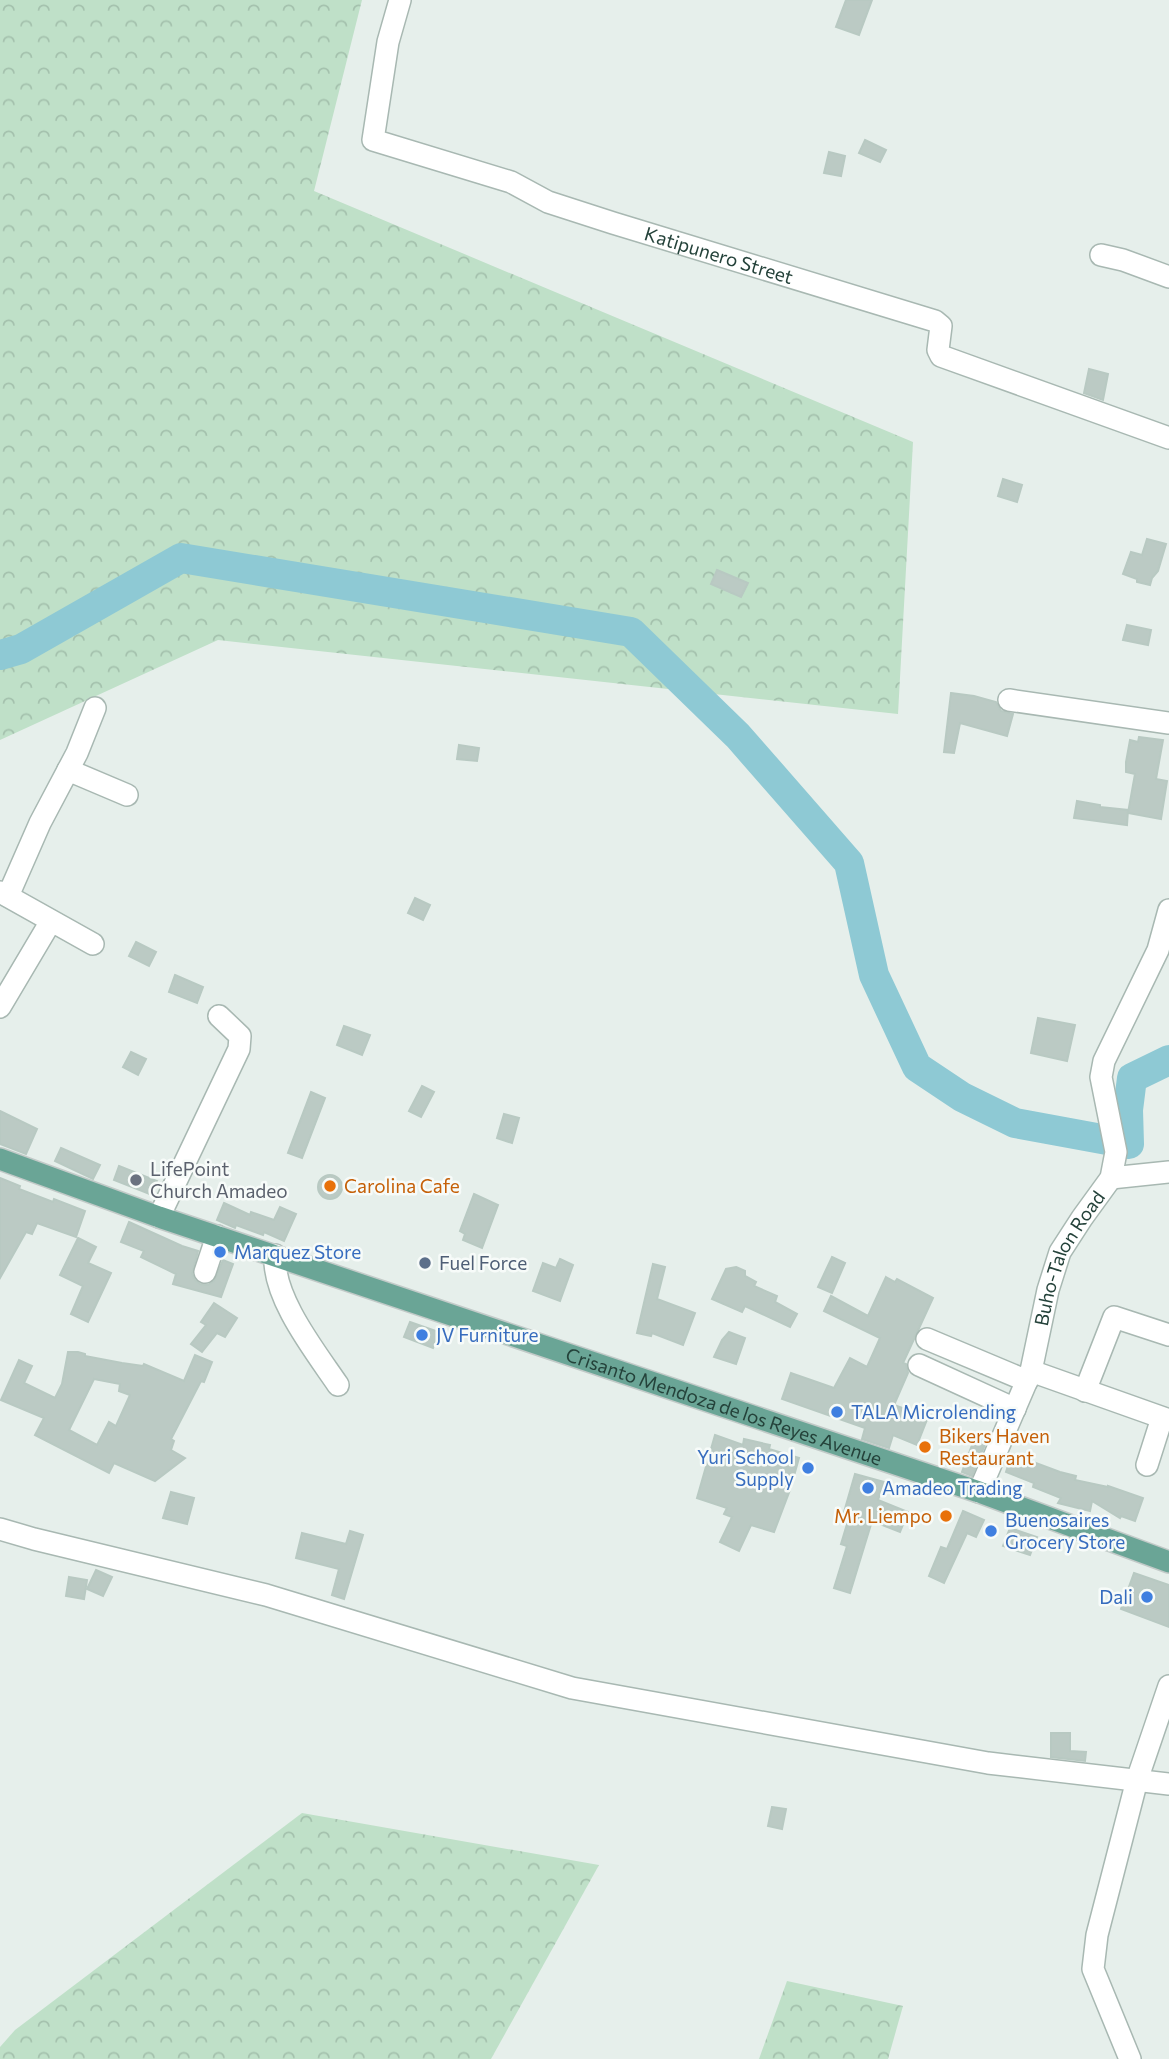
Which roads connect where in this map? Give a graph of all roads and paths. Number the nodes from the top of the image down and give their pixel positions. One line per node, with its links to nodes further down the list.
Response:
1 (400, 0): 4 (street, Katipunero Street)
2 (1101, 255): 3 (street)
3 (1169, 277)
4 (1169, 438)
5 (1009, 700): 7 (street)
6 (95, 708): 8 (street)
7 (1169, 723)
8 (68, 770): 9 (street); 10 (street)
9 (127, 795)
10 (4, 894): 12 (street)
11 (1169, 910): 18 (street, Buho-Talon Road)
12 (51, 921): 13 (street); 14 (street)
13 (93, 944)
14 (0, 1007)
15 (219, 1016): 19 (street)
16 (0, 1159): 19 (main road, Crisanto Mendoza de los Reyes Avenue)
17 (1169, 1172): 18 (street)
18 (1111, 1178): 26 (street, Buho-Talon Road)
19 (159, 1217): 20 (main road, Crisanto Mendoza de los Reyes Avenue)
20 (217, 1236): 21 (main road, Crisanto Mendoza de los Reyes Avenue); 22 (street)
21 (275, 1255): 27 (street); 32 (main road, Crisanto Mendoza de los Reyes Avenue)
22 (205, 1272)
23 (1169, 1335): 28 (street)
24 (927, 1339): 26 (street)
25 (919, 1365): 29 (street)
26 (1029, 1376): 28 (street); 29 (street, Buho-Talon Road)
27 (338, 1385)
28 (1085, 1391): 30 (street)
29 (1015, 1409): 32 (street, Buho-Talon Road)
30 (1166, 1419): 31 (street)
31 (1147, 1465)
32 (979, 1492): 34 (main road, Crisanto Mendoza de los Reyes Avenue)
33 (0, 1529): 36 (street)
34 (1169, 1562)
35 (1169, 1686): 36 (street)
36 (1137, 1780): 37 (street); 38 (street)
37 (1169, 1784)
38 (1130, 2059)

